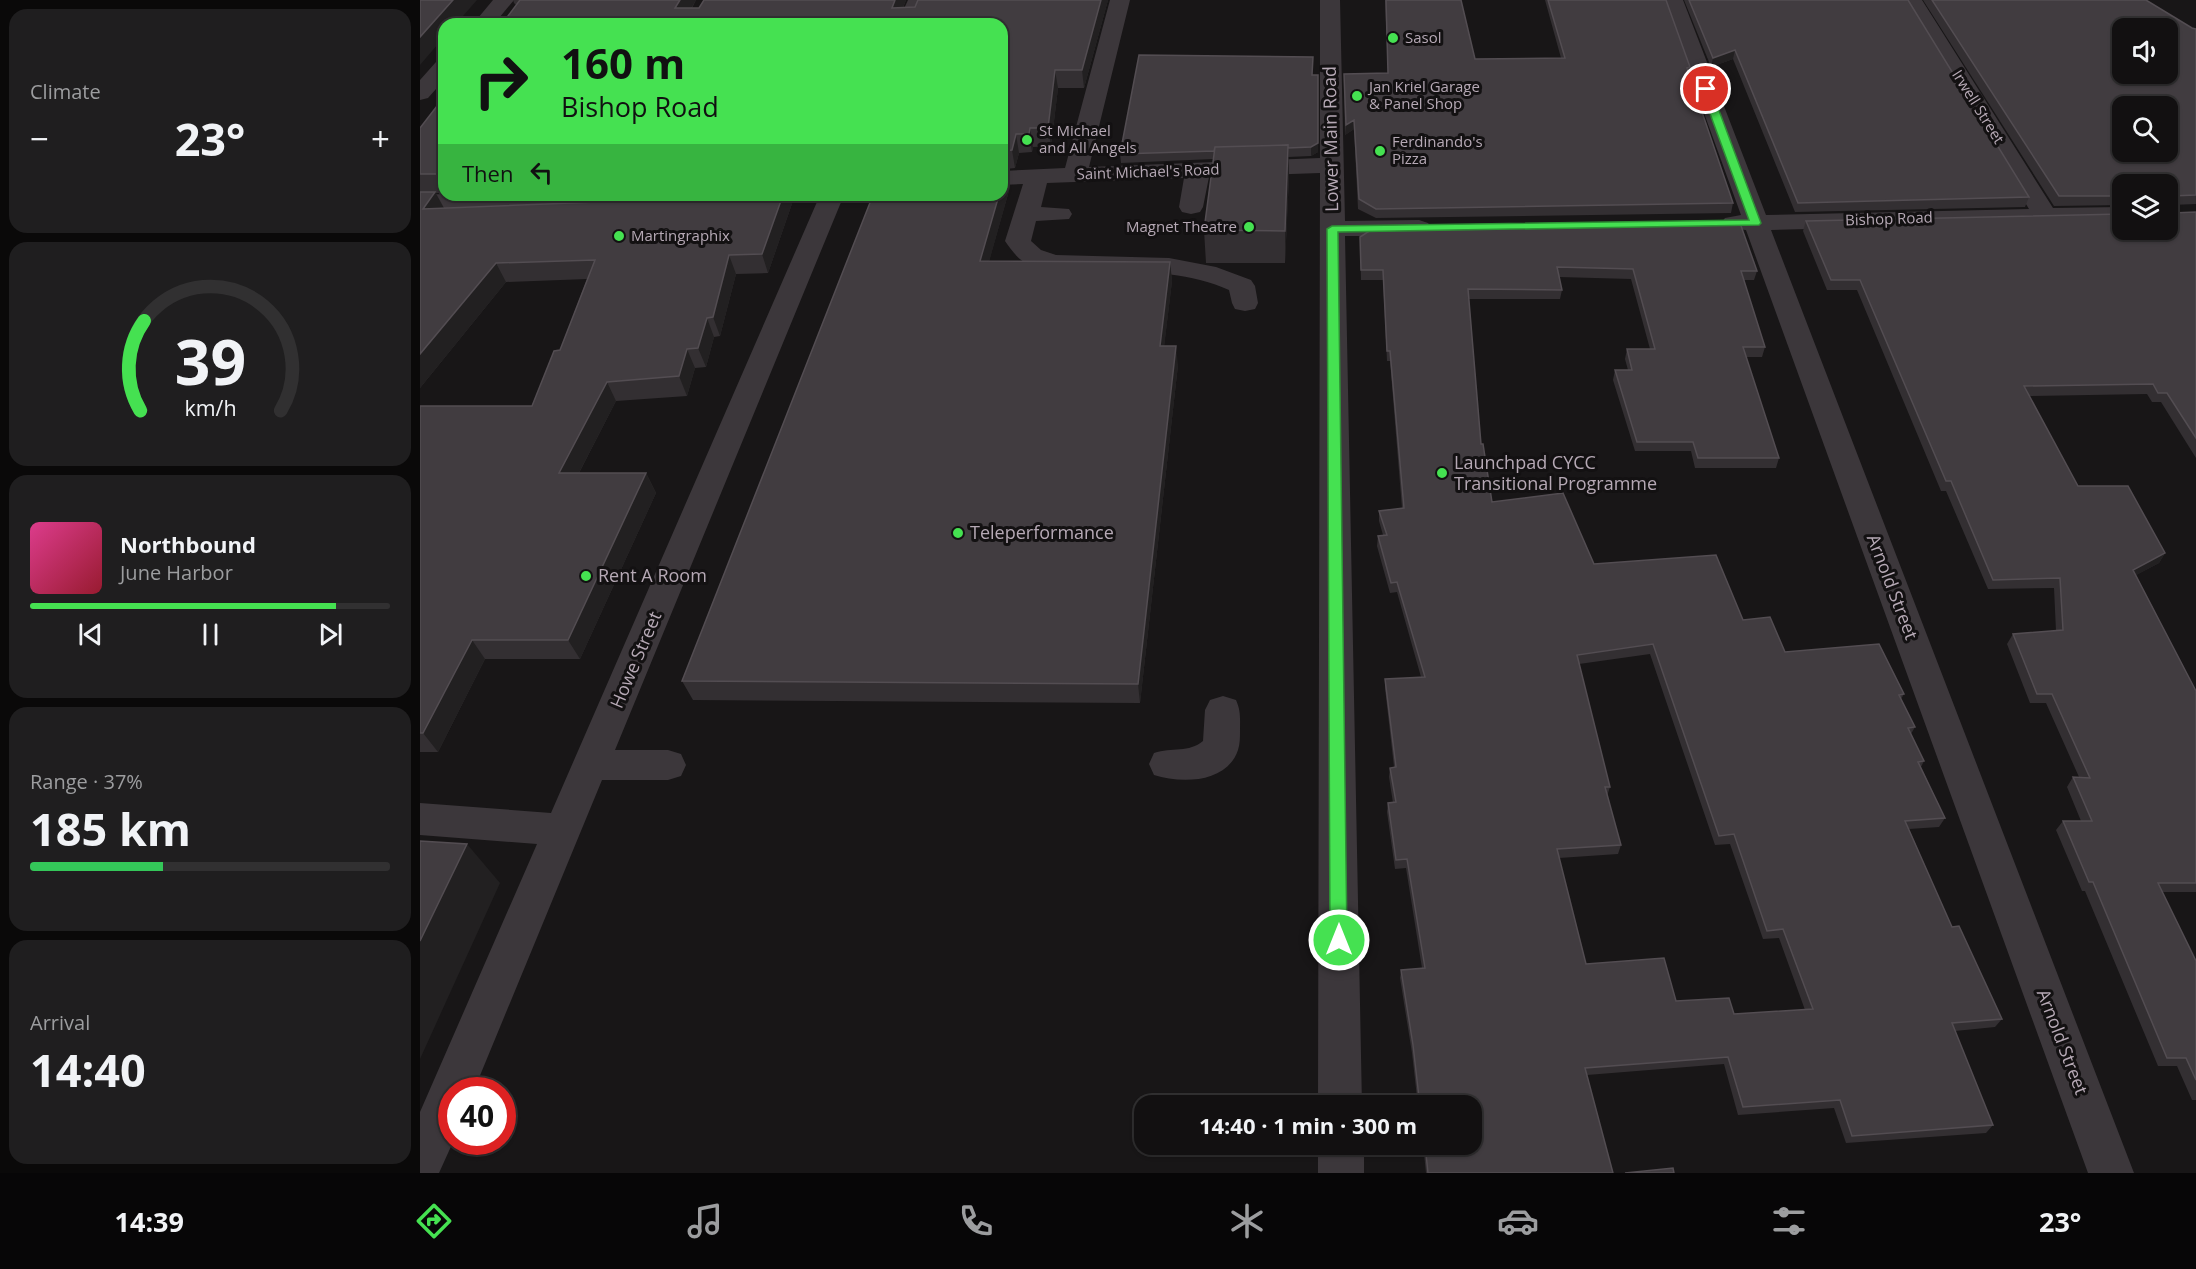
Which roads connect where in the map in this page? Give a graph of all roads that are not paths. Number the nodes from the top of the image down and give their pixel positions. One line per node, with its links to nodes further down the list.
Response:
1 (504, 0): 7 (street)
2 (918, 0): 8 (street)
3 (1120, 0): 13 (street)
4 (1330, 0): 11 (street, Lower Main Road)
5 (1673, 0): 24 (street, Arnold Street)
6 (1912, 0): 23 (street, Irwell Street)
7 (488, 18)
8 (910, 18)
9 (438, 74): 10 (street)
10 (420, 93)
11 (1331, 165): 12 (street, Saint Michael's Road); 27 (street, Lower Main Road)
12 (1198, 170): 13 (street, Saint Michael's Road); 19 (street)
13 (1075, 175): 14 (street, Saint Michael's Road)
14 (1037, 177): 15 (street, Saint Michael's Road); 20 (street)
15 (1008, 178)
16 (447, 201): 18 (street)
17 (829, 201): 31 (street, Howe Street)
18 (420, 202)
19 (1191, 207)
20 (1026, 214): 21 (street); 28 (street)
21 (1060, 214)
22 (2112, 214): 23 (street, Bishop Road)
23 (2045, 215): 24 (street, Bishop Road)
24 (1755, 223): 25 (street, Bishop Road); 41 (street, Arnold Street)
25 (1709, 224)
26 (1442, 228): 27 (street)
27 (1332, 229): 36 (street, Lower Main Road)
28 (1245, 303)
29 (1223, 710): 30 (street)
30 (1167, 764)
31 (591, 765): 32 (street); 34 (street, Howe Street)
32 (668, 765)
33 (420, 819): 34 (street)
34 (563, 830): 35 (street, Howe Street)
35 (458, 1077)
36 (1340, 1095)
37 (438, 1123): 39 (street, Howe Street)
38 (1341, 1155): 40 (street)
39 (420, 1164)
40 (1341, 1173)
41 (2111, 1173)

